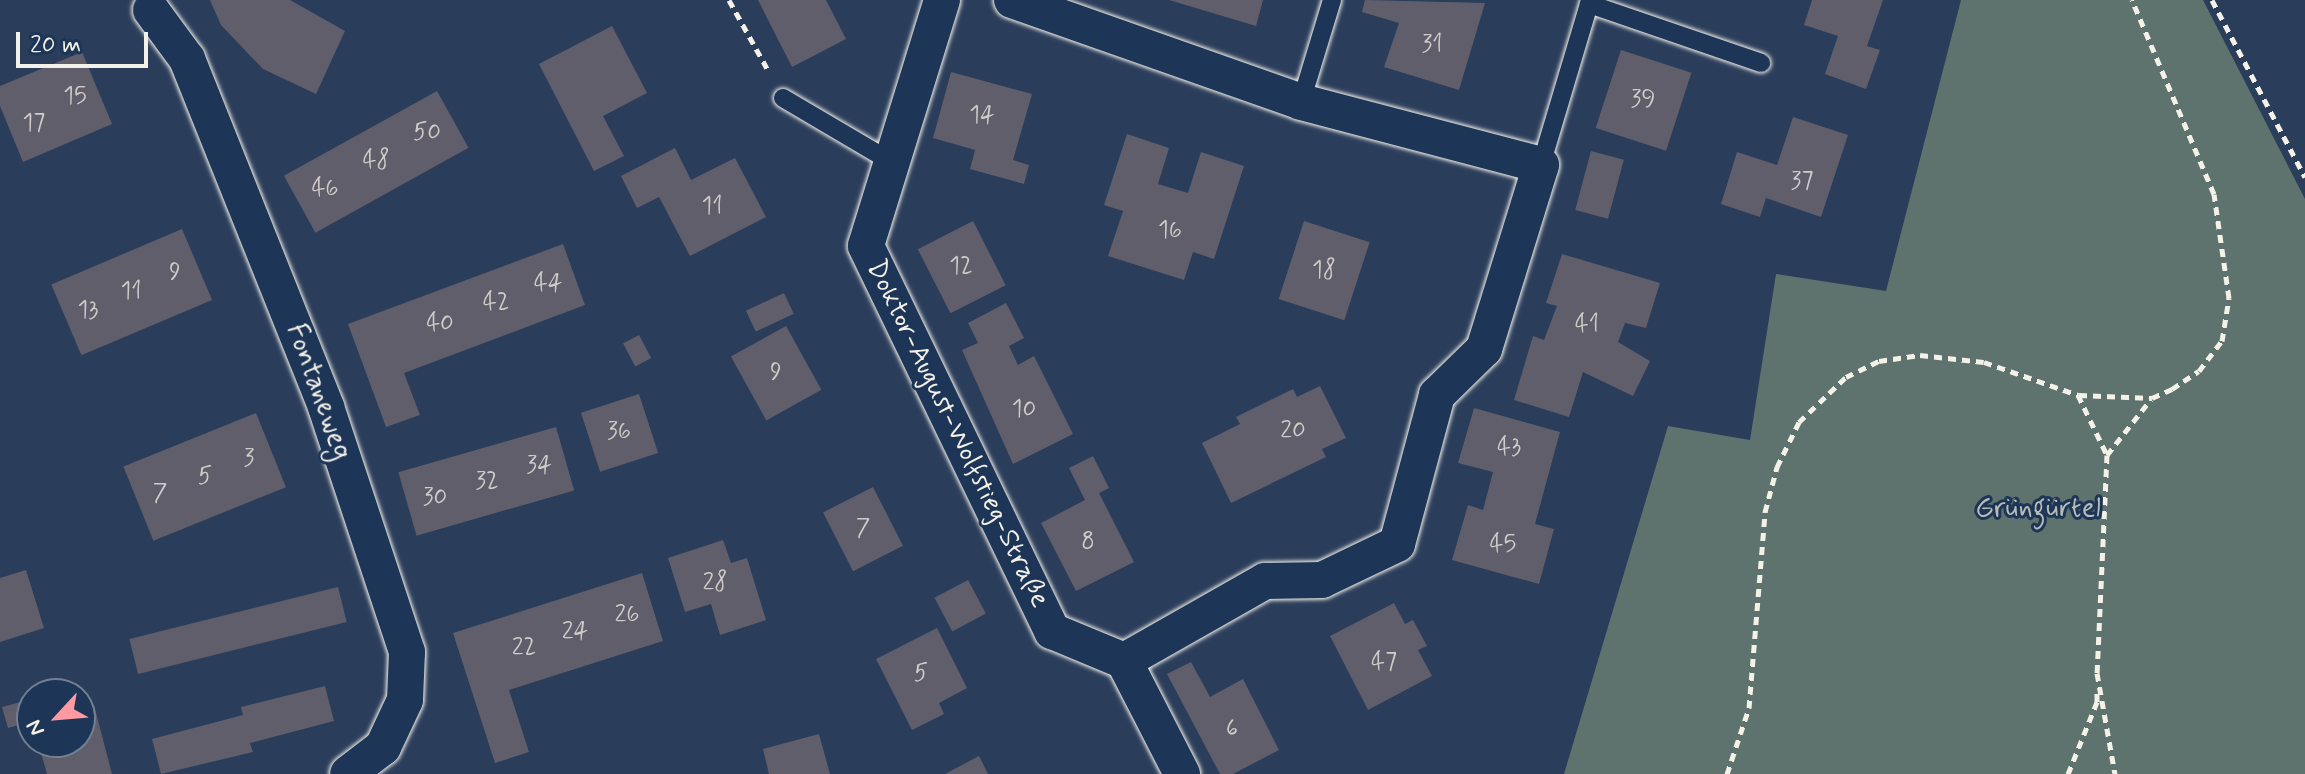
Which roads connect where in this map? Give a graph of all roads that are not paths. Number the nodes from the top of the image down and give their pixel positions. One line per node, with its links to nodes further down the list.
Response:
1 (942, 0): 8 (street, Doktor-August-Wolfstieg-Straße)
2 (1012, 0): 7 (street)
3 (1332, 0): 7 (lane)
4 (151, 10): 11 (street, Fontaneweg)
5 (1761, 63): 9 (lane)
6 (783, 98): 8 (lane)
7 (1301, 102): 9 (street)
8 (890, 161): 10 (street, Doktor-August-Wolfstieg-Straße)
9 (1541, 165): 10 (street)
10 (1124, 661): 12 (street)
11 (348, 774)
12 (1182, 774)

